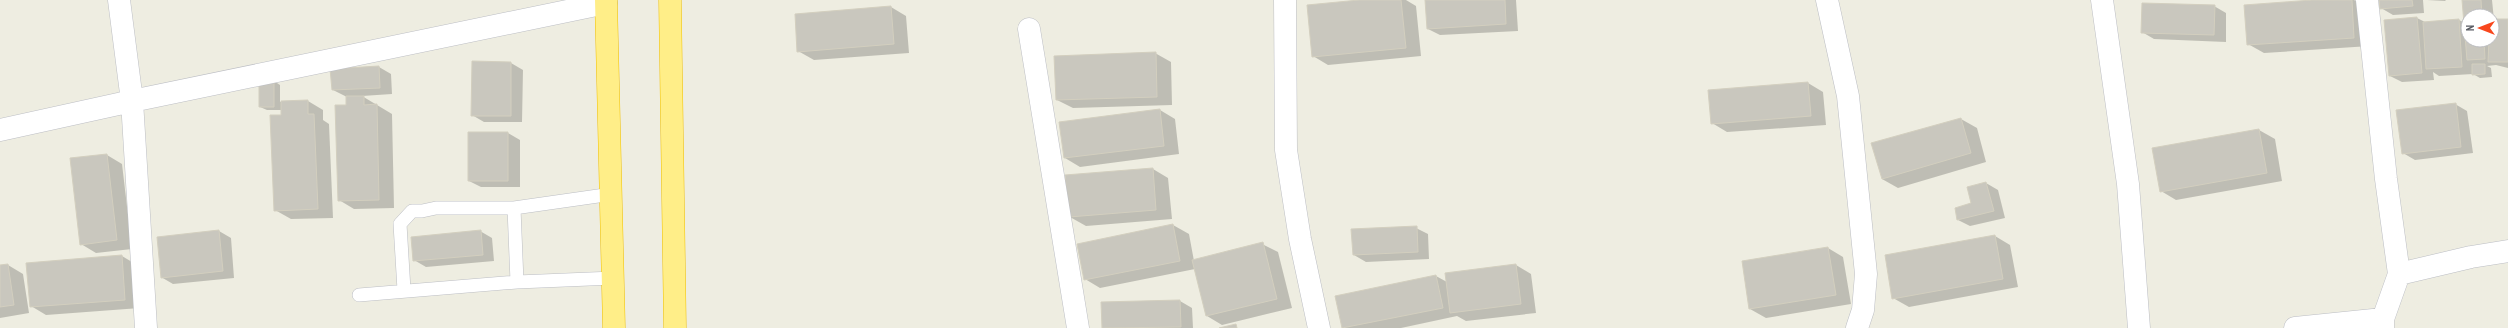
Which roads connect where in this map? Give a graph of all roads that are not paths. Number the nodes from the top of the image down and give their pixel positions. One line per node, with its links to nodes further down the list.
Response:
1 (119, 0): 9 (street)
2 (670, 0): 22 (highway)
3 (1285, 0): 24 (street)
4 (1827, 0): 25 (street)
5 (2102, 0): 26 (street)
6 (2367, 0): 14 (street)
7 (606, 1): 9 (street); 11 (highway)
8 (1029, 29): 23 (street)
9 (132, 100): 10 (street); 20 (street)
10 (0, 130)
11 (612, 194): 12 (lane); 15 (highway)
12 (514, 208): 16 (lane); 17 (lane)
13 (2508, 251): 14 (street)
14 (2398, 274): 19 (street)
15 (614, 278): 16 (lane); 21 (highway)
16 (517, 282): 17 (lane)
17 (404, 290): 18 (lane)
18 (359, 295)
19 (2383, 324): 27 (street)
20 (146, 328)
21 (614, 328)
22 (675, 328)
23 (1078, 328)
24 (1319, 328)
25 (1857, 328)
26 (2139, 328)
27 (2295, 328)

